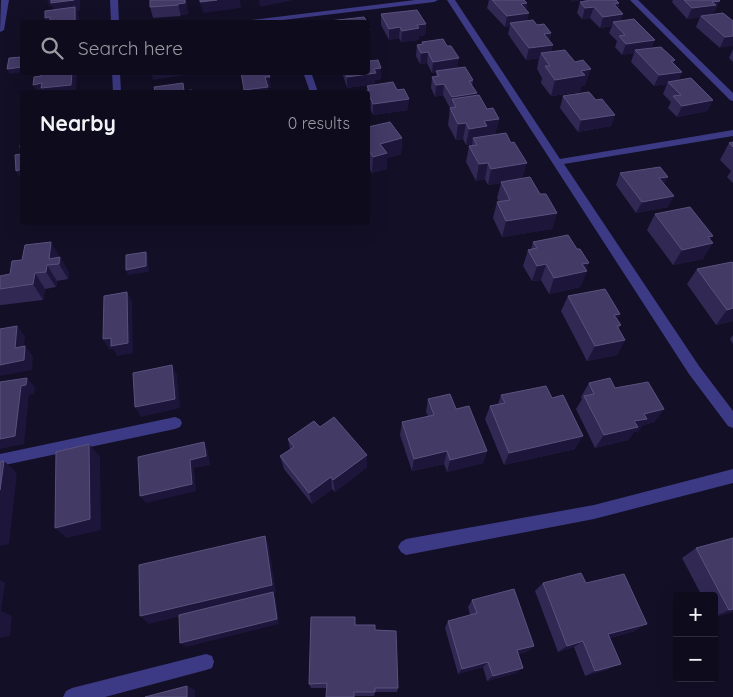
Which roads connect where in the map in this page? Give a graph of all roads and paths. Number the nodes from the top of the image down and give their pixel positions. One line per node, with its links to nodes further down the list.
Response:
1 (5, 0): 8 (street)
2 (114, 0): 6 (street)
3 (434, 0): 7 (street)
4 (451, 0): 15 (street)
5 (634, 0): 13 (street)
6 (115, 20)
7 (290, 20)
8 (0, 30)
9 (116, 75): 11 (street)
10 (308, 75): 12 (street)
11 (117, 90)
12 (313, 90)
13 (733, 98)
14 (733, 133): 15 (street)
15 (559, 162): 16 (street)
16 (733, 422)
17 (175, 423): 18 (street)
18 (0, 460)
19 (733, 476): 20 (street)
20 (406, 548)
21 (206, 662): 22 (street)
22 (72, 697)

